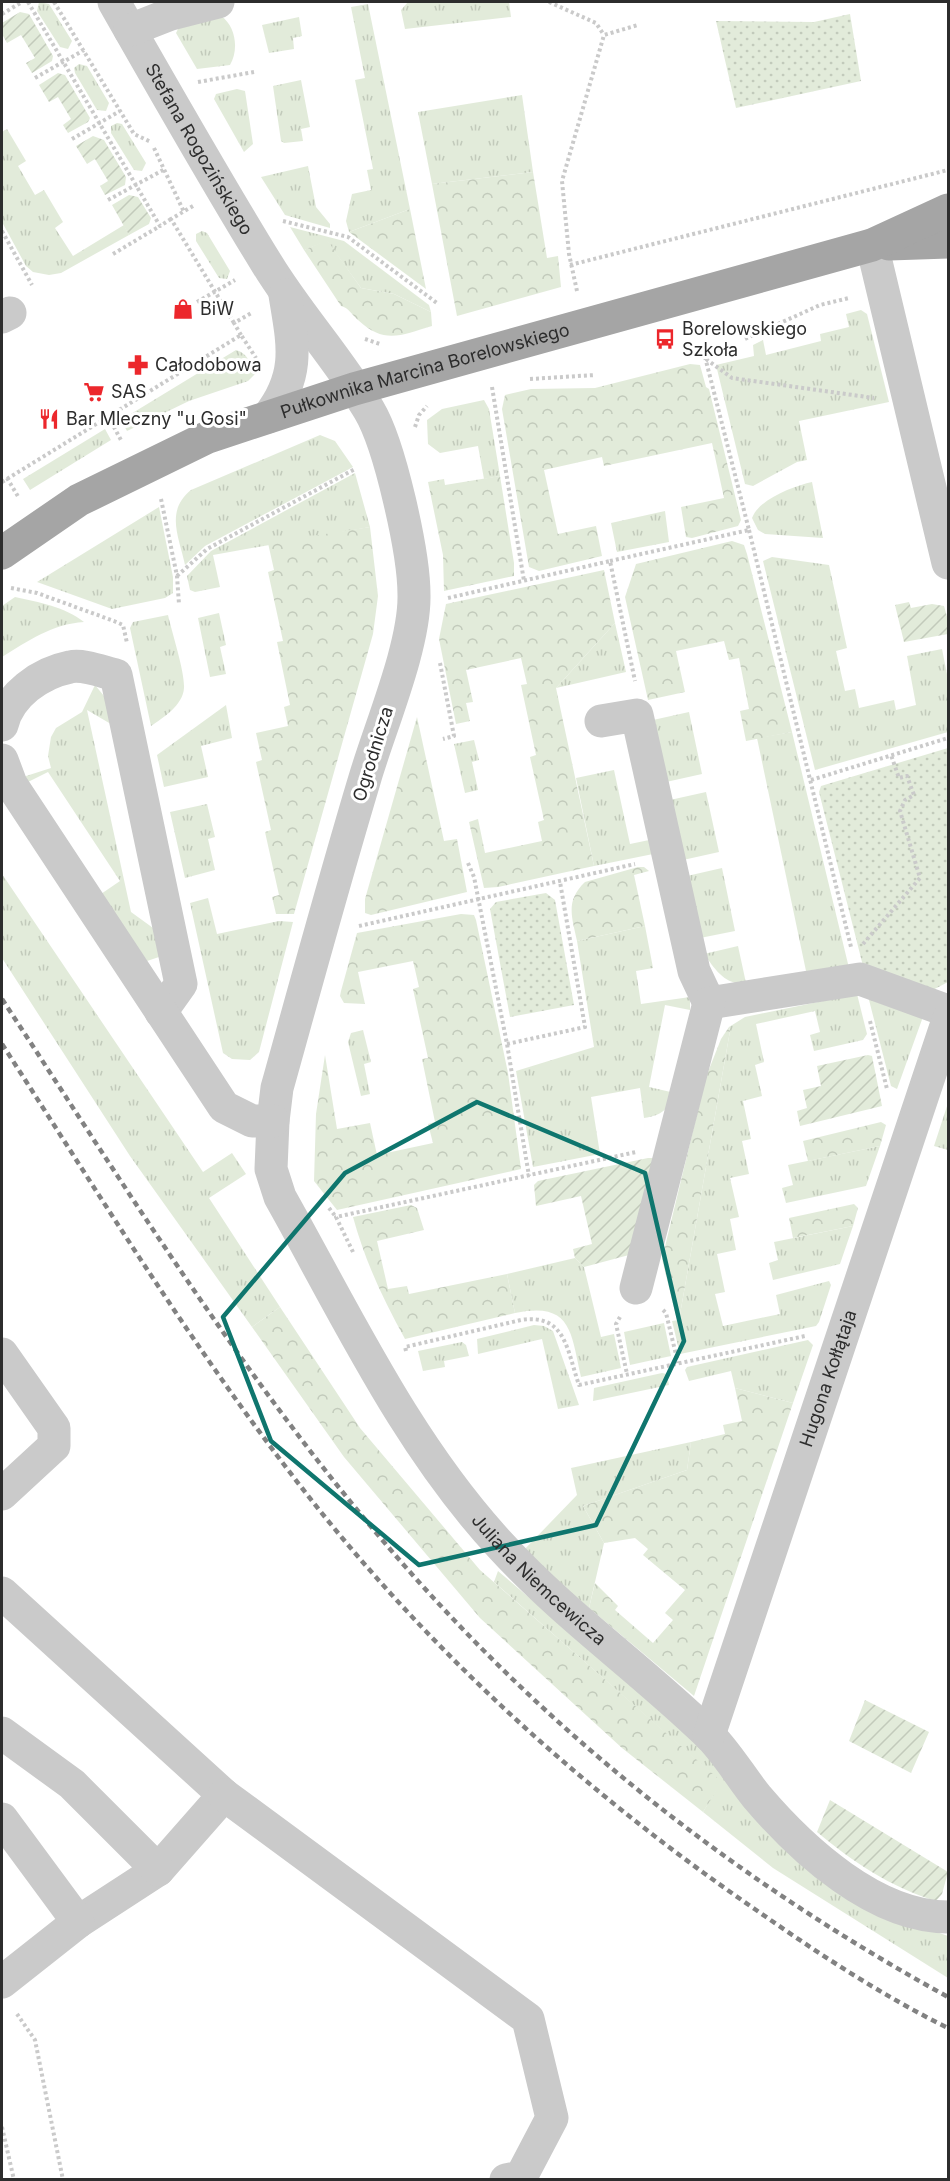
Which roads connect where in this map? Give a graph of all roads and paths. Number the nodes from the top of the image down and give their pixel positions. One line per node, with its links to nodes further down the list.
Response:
1 (22, 2): 7 (path)
2 (28, 2): 12 (path)
3 (54, 2): 11 (path)
4 (114, 2): 9 (street, Stefana Rogozińskiego)
5 (218, 2): 9 (street)
6 (549, 2): 10 (path)
7 (2, 15)
8 (638, 25): 10 (path)
9 (130, 30): 38 (street, Stefana Rogozińskiego)
10 (604, 35): 33 (path)
11 (84, 50): 12 (path); 16 (path)
12 (64, 62): 14 (path); 17 (path)
13 (254, 72): 15 (path)
14 (35, 78)
15 (195, 83)
16 (120, 111): 17 (path); 19 (path)
17 (100, 123): 18 (path); 21 (path)
18 (72, 139)
19 (165, 169): 21 (path); 24 (path)
20 (948, 170): 34 (path)
21 (136, 184): 22 (path); 27 (path)
22 (108, 200)
23 (948, 210): 31 (main road, Pułkownika Marcina Borelowskiego)
24 (184, 212): 25 (path); 26 (path)
25 (200, 214)
26 (171, 219): 27 (path); 37 (path)
27 (160, 226): 32 (path)
28 (285, 229): 40 (path)
29 (2, 231): 36 (path)
30 (948, 242): 31 (main road, Pułkownika Marcina Borelowskiego)
31 (872, 245): 52 (main road, Pułkownika Marcina Borelowskiego); 55 (street)
32 (113, 254)
33 (569, 254)
34 (570, 265)
35 (240, 278): 37 (path)
36 (33, 287)
37 (215, 292): 39 (path); 41 (path)
38 (272, 301): 41 (path); 52 (street, Stefana Rogozińskiego); 57 (street, Stefana Rogozińskiego)
39 (197, 302)
40 (437, 303)
41 (234, 323): 42 (path)
42 (241, 335): 47 (path); 56 (path)
43 (361, 337): 44 (path)
44 (384, 345)
45 (703, 349): 46 (path)
46 (705, 358): 55 (path); 65 (path)
47 (258, 360)
48 (595, 375): 49 (path)
49 (519, 380)
50 (501, 384): 51 (path)
51 (492, 386): 53 (path); 70 (path)
52 (354, 389): 57 (main road, Pułkownika Marcina Borelowskiego); 98 (street, Ogrodnicza)
53 (481, 389)
54 (437, 400): 58 (path)
55 (911, 407): 68 (street)
56 (108, 416): 59 (path); 61 (path)
57 (268, 417): 66 (main road, Pułkownika Marcina Borelowskiego)
58 (416, 439)
59 (123, 443)
60 (360, 466): 69 (path)
61 (8, 478): 62 (path); 64 (path)
62 (2, 482)
63 (151, 501): 69 (path)
64 (23, 505)
65 (749, 530): 67 (path); 85 (path)
66 (2, 553)
67 (610, 561): 70 (path); 78 (path)
68 (948, 563)
69 (177, 576): 75 (path)
70 (524, 581): 74 (path)
71 (17, 582): 72 (path)
72 (8, 588): 73 (path); 76 (path)
73 (2, 592)
74 (447, 598)
75 (179, 604)
76 (128, 648)
77 (438, 655): 82 (path)
78 (637, 715): 79 (street); 86 (street)
79 (601, 721)
80 (2, 725): 94 (street)
81 (948, 738): 83 (path)
82 (443, 739)
83 (891, 755): 85 (path); 91 (path)
84 (2, 760): 94 (street)
85 (811, 780): 91 (path)
86 (669, 857): 88 (path); 92 (street)
87 (468, 863): 89 (path)
88 (560, 882): 89 (path); 96 (path)
89 (479, 899): 90 (path); 96 (path)
90 (350, 928)
91 (856, 967): 92 (street); 93 (street); 97 (path)
92 (709, 1003): 99 (street)
93 (948, 1011)
94 (161, 1012): 98 (street)
95 (948, 1020): 115 (street, Hugona Kołłątaja)
96 (507, 1044): 100 (path)
97 (888, 1094)
98 (273, 1121): 111 (street, Juliana Niemcewicza)
99 (672, 1145): 100 (path); 104 (street)
100 (529, 1176): 102 (path)
101 (324, 1200): 102 (path)
102 (336, 1217): 103 (path)
103 (356, 1256)
104 (636, 1288): 109 (path); 110 (path)
105 (812, 1335): 109 (path)
106 (400, 1339): 107 (path)
107 (405, 1347): 110 (path); 111 (path)
108 (2, 1354): 112 (street)
109 (678, 1363): 110 (path)
110 (627, 1374)
111 (390, 1394): 115 (street, Juliana Niemcewicza)
112 (2, 1494)
113 (2, 1593): 116 (street)
114 (2, 1733): 118 (street)
115 (709, 1735): 119 (street, Juliana Niemcewicza)
116 (224, 1795): 118 (street); 125 (street)
117 (2, 1819): 120 (street)
118 (158, 1870): 120 (street)
119 (948, 1917)
120 (78, 1922): 121 (street)
121 (6, 1994): 124 (path)
122 (2, 2127): 123 (path)
123 (14, 2180)
124 (63, 2180)
125 (506, 2180)

